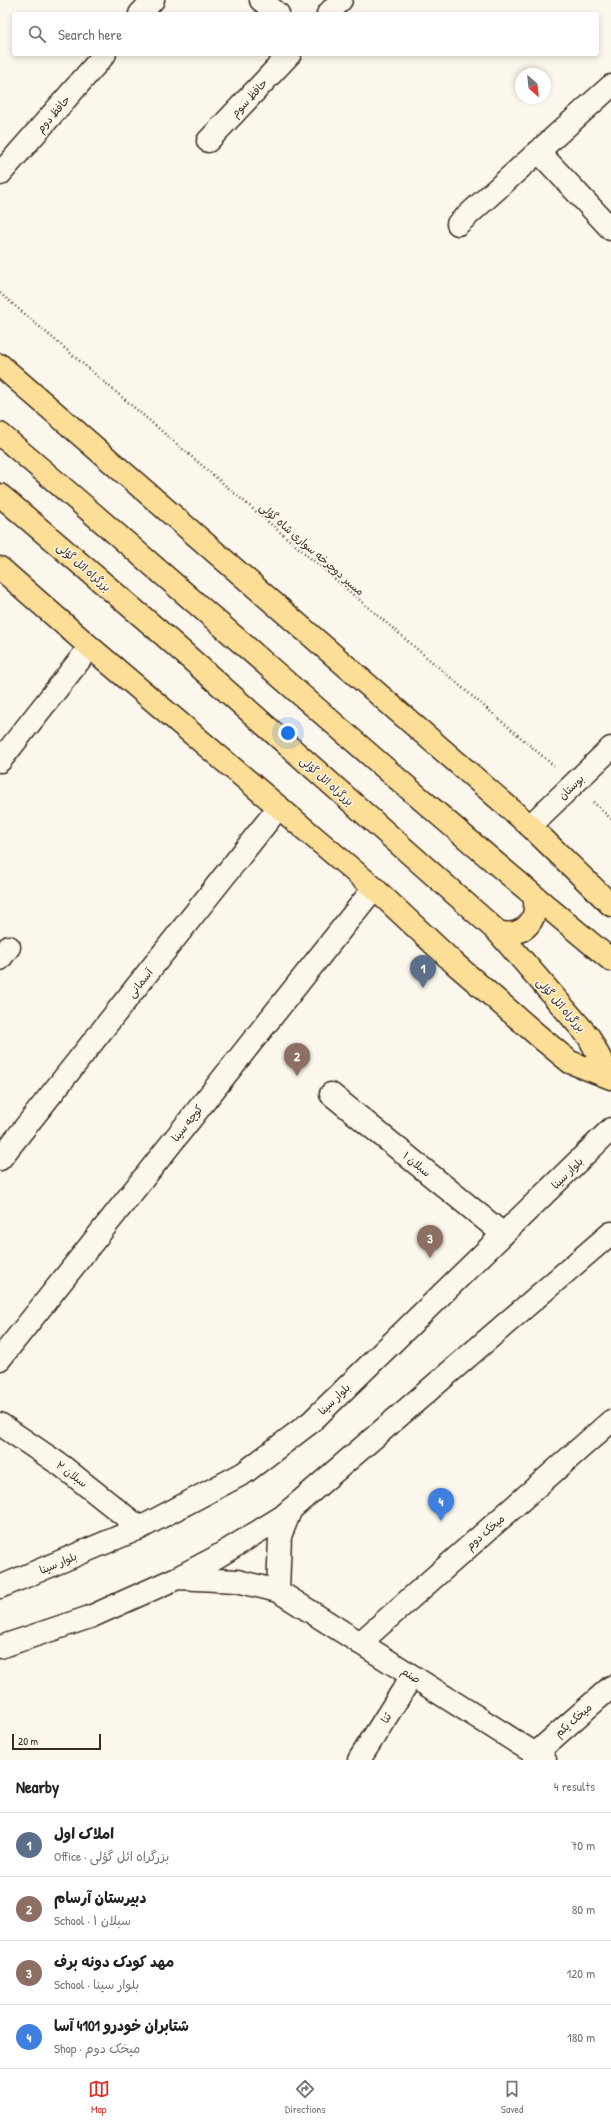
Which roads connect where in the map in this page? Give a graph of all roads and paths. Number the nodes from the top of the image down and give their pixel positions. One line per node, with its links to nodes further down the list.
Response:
1 (153, 0): 4 (street)
2 (261, 0): 5 (street)
3 (341, 0): 6 (street)
4 (142, 12)
5 (276, 12)
6 (330, 12)
7 (103, 56): 12 (street, حافظ دوم)
8 (288, 56): 10 (street, حافظ سوم)
9 (611, 86): 11 (street)
10 (208, 141)
11 (538, 151): 13 (street); 14 (street)
12 (0, 174)
13 (458, 224)
14 (611, 229)
15 (0, 293): 23 (path, مسیر دوچرخه سواری شاه گؤلی)
16 (0, 365): 26 (highway)
17 (0, 434): 28 (highway)
18 (0, 495): 30 (highway, بزرگراه ائل گؤلی)
19 (0, 568): 20 (highway)
20 (90, 647): 22 (street); 24 (highway)
21 (611, 748): 23 (street, بوستان)
22 (0, 761)
23 (574, 784): 25 (path, مسیر دوچرخه سواری شاه گؤلی); 26 (street, بوستان)
24 (279, 807): 27 (highway); 35 (street, آسمانی)
25 (611, 819)
26 (530, 826): 29 (highway)
27 (374, 888): 32 (highway); 38 (street, کوچه سینا)
28 (534, 897): 30 (highway); 31 (highway)
29 (611, 905)
30 (498, 932): 32 (highway, بزرگراه ائل گؤلی)
31 (611, 960)
32 (610, 1077)
33 (331, 1094): 37 (street, سبلان ۱)
34 (611, 1129): 37 (street, بلوار سینا)
35 (0, 1159)
36 (611, 1233): 41 (street)
37 (503, 1234): 42 (street, بلوار سینا)
38 (0, 1359)
39 (611, 1422): 46 (street, میخک دوم)
40 (0, 1424): 42 (street, سبلان ۲)
41 (291, 1509): 43 (street); 45 (street)
42 (140, 1528): 44 (street, بلوار سینا)
43 (177, 1578): 45 (street, صنم); 47 (street)
44 (0, 1587)
45 (278, 1591): 46 (street, صنم)
46 (360, 1642): 48 (street, صنم)
47 (0, 1647)
48 (412, 1676): 50 (street, صنم); 51 (street, ثنا)
49 (611, 1687): 50 (street, میخک یکم)
50 (540, 1757)
51 (359, 1760)

